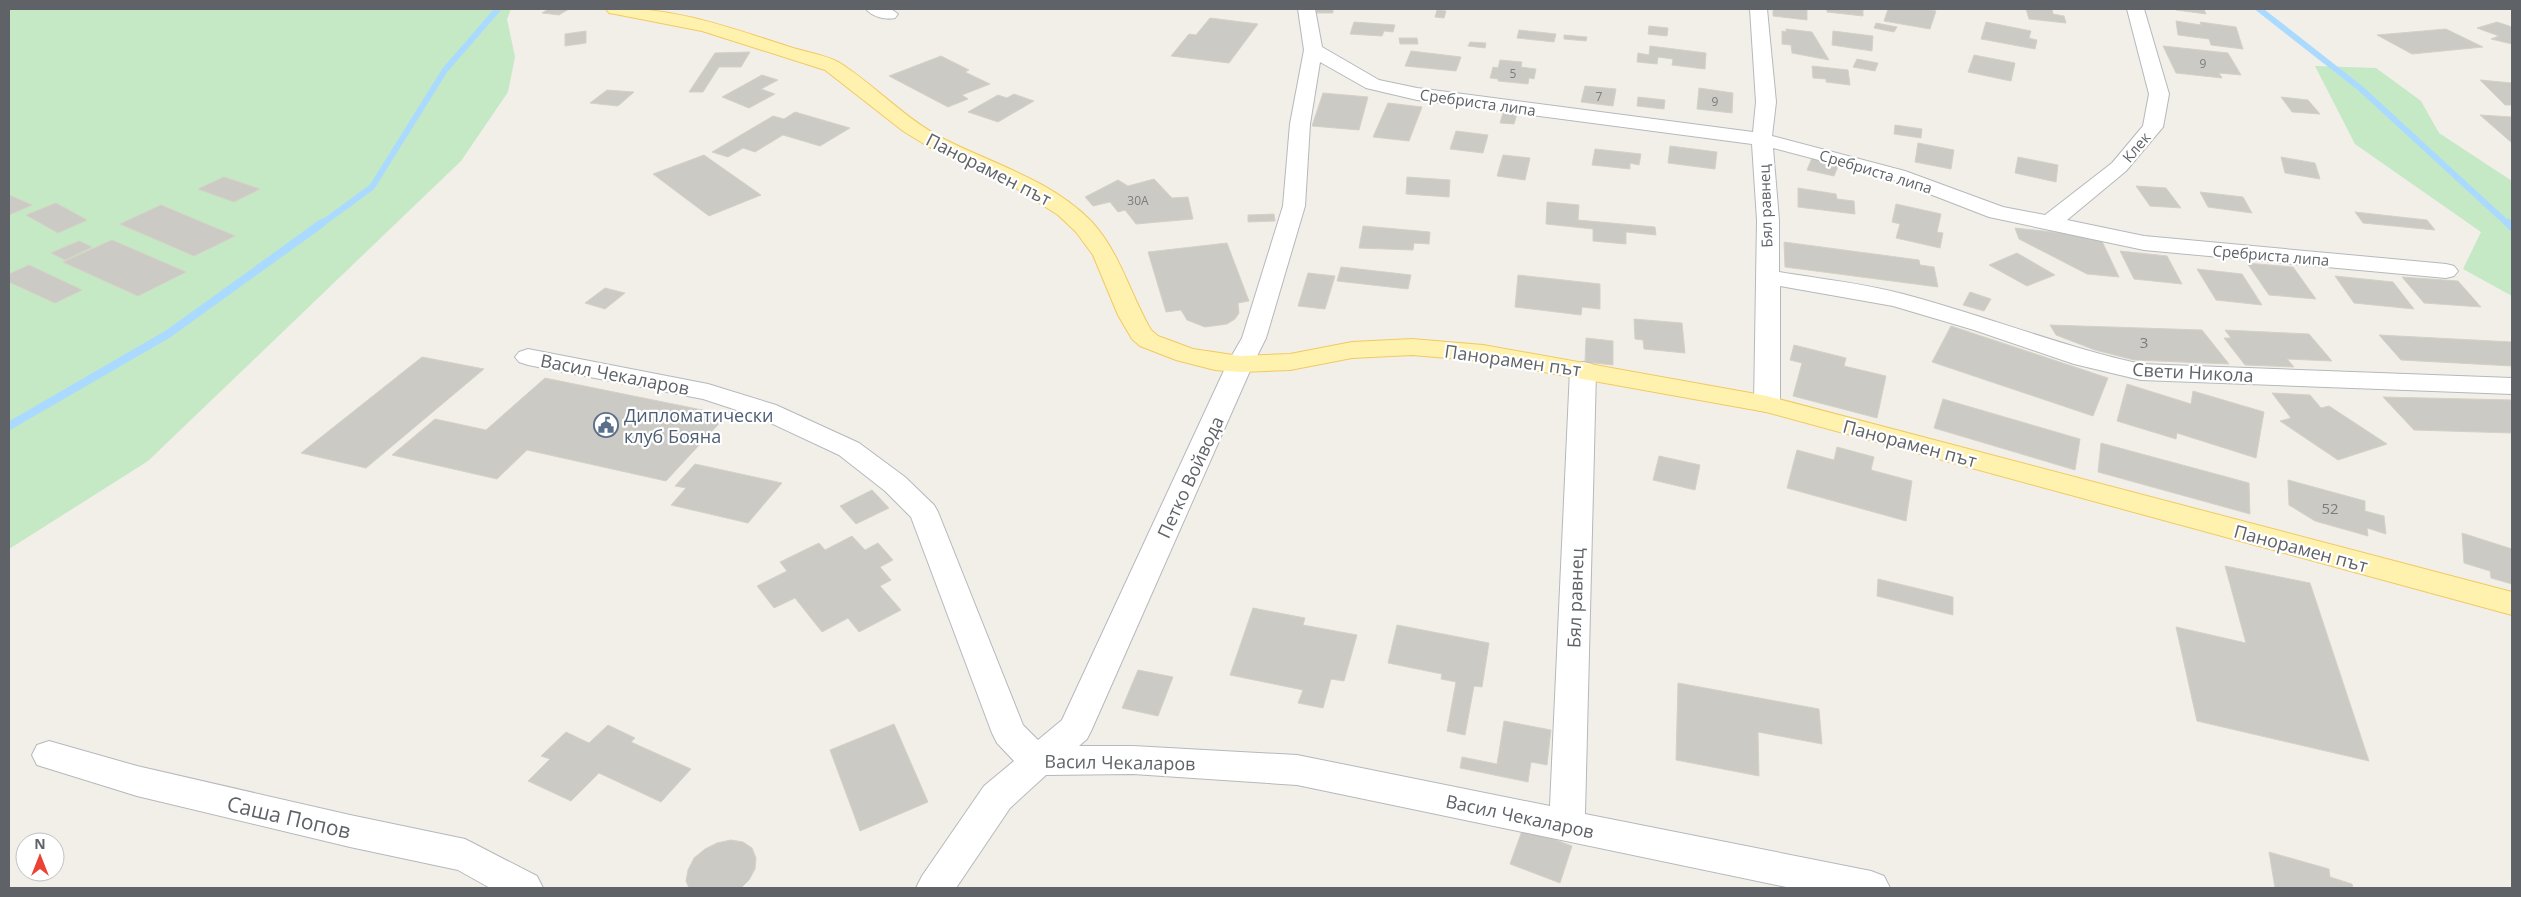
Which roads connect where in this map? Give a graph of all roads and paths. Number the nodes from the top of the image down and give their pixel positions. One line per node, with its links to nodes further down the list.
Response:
1 (615, 9): 11 (main road, Панорамен път)
2 (1306, 9): 5 (street, Петко Войвода)
3 (1759, 9): 6 (street, Бял равнец)
4 (2136, 9): 7 (street, Клек)
5 (1313, 50): 6 (street, Сребриста липа); 11 (street, Петко Войвода)
6 (1762, 138): 7 (street, Сребриста липа); 9 (street, Бял равнец)
7 (2048, 224): 8 (street, Сребриста липа)
8 (2446, 271)
9 (1767, 277): 13 (street, Свети Никола); 14 (street, Бял равнец)
10 (528, 357): 17 (street, Васил Чекаларов)
11 (1240, 364): 12 (main road, Панорамен път); 17 (street, Петко Войвода)
12 (1582, 370): 14 (main road, Панорамен път); 18 (street, Бял равнец)
13 (2512, 386)
14 (1767, 404): 15 (main road, Панорамен път)
15 (2512, 604)
16 (49, 755): 19 (street, Саша Попов)
17 (1036, 761): 18 (street, Васил Чекаларов); 20 (street, Петко Войвода)
18 (1567, 825): 21 (street, Васил Чекаларов)
19 (524, 888)
20 (935, 888)
21 (1871, 888)

